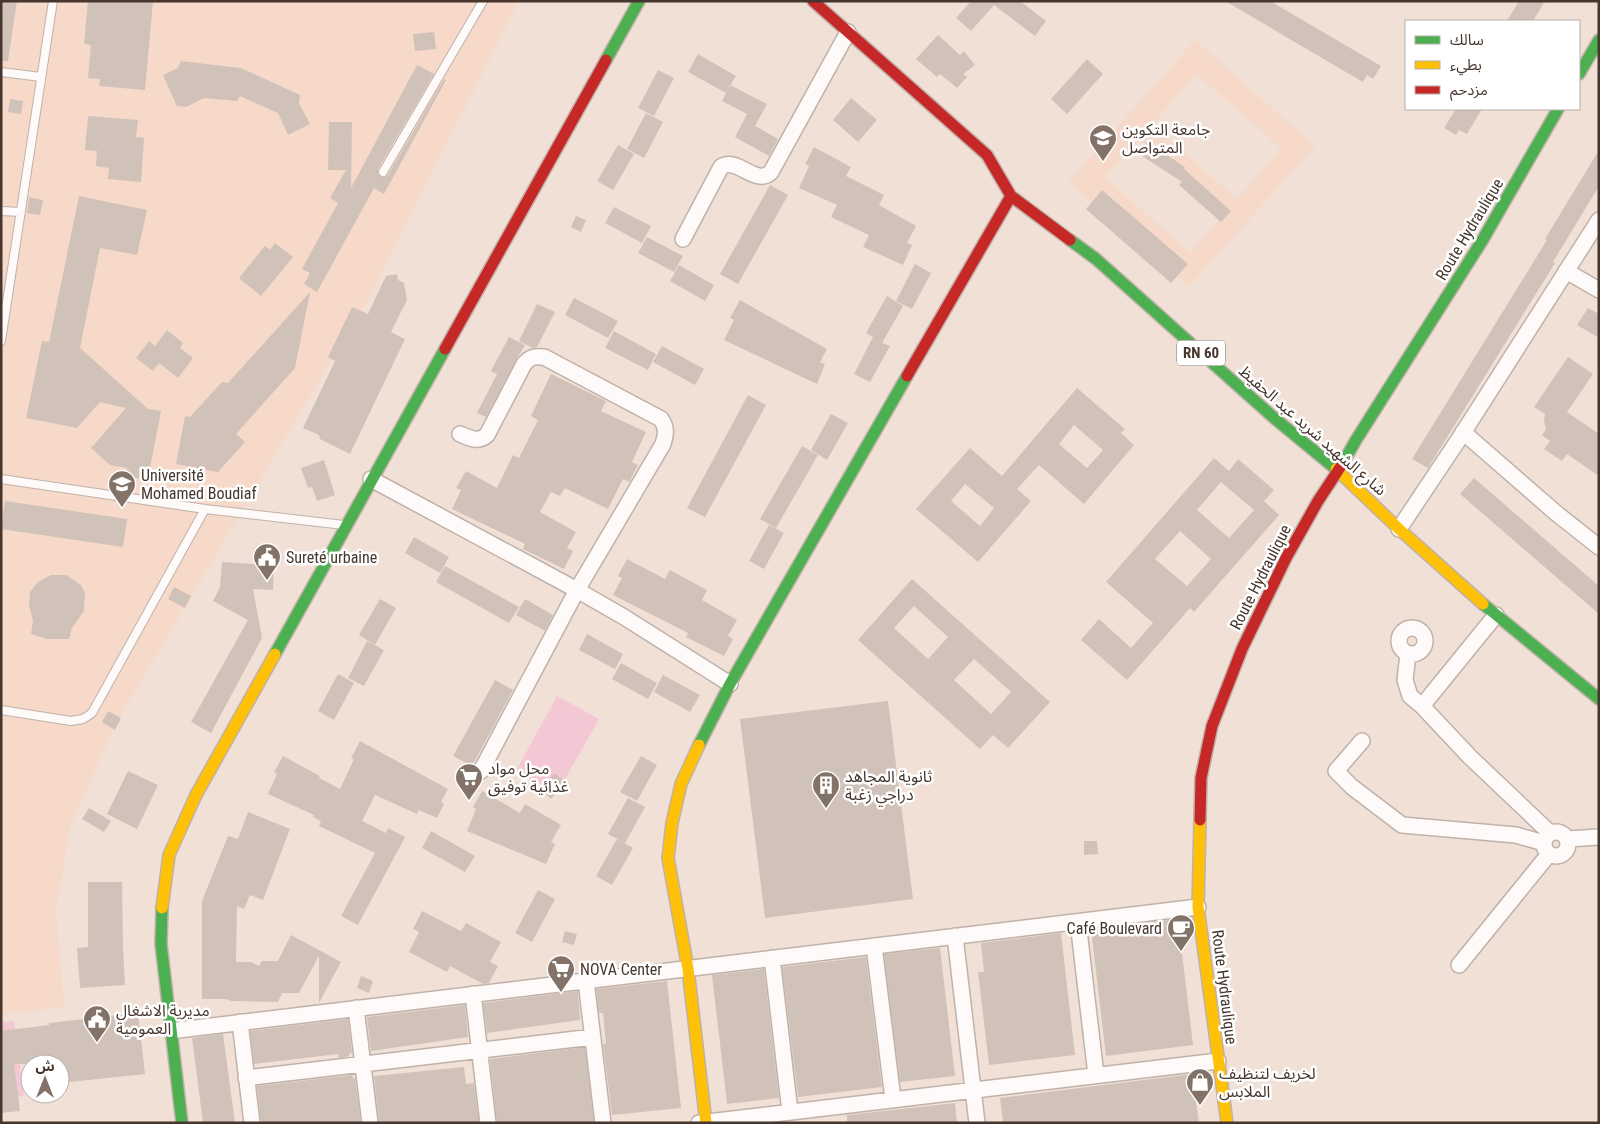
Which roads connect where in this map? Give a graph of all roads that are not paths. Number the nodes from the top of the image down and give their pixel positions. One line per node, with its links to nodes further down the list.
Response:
1 (53, 1): 9 (lane)
2 (483, 1): 11 (lane)
3 (639, 1): 24 (main road)
4 (813, 1): 5 (main road, شارع الشهيد شريد عبد الحفيظ / RN 60)
5 (848, 32): 12 (main road, شارع الشهيد شريد عبد الحفيظ / RN 60); 16 (street)
6 (1599, 40): 8 (main road)
7 (1, 72): 9 (lane)
8 (1580, 72)
9 (41, 77): 14 (lane)
10 (1557, 110): 22 (main road, Route Hydraulique)
11 (383, 172)
12 (1011, 196): 22 (main road, شارع الشهيد شريد عبد الحفيظ / RN 60); 32 (main road)
13 (1, 211): 14 (lane)
14 (21, 212): 19 (lane)
15 (1599, 220): 17 (street)
16 (683, 239)
17 (1566, 270): 18 (street); 20 (street)
18 (1599, 290)
19 (1, 341)
20 (1463, 432): 27 (street); 28 (street)
21 (460, 434): 29 (street)
22 (1339, 471): 27 (main road, شارع الشهيد شريد عبد الحفيظ / RN 60); 41 (main road, Route Hydraulique)
23 (1, 479): 25 (lane)
24 (371, 479): 26 (main road); 29 (street)
25 (205, 509): 26 (lane); 35 (lane)
26 (346, 525): 52 (main road)
27 (1399, 529): 30 (main road, شارع الشهيد شريد عبد الحفيظ / RN 60)
28 (1599, 547)
29 (577, 590): 32 (street); 37 (street)
30 (1496, 615): 33 (main road, شارع الشهيد شريد عبد الحفيظ / RN 60); 34 (street)
31 (1408, 654): 34 (street)
32 (730, 684): 47 (main road)
33 (1599, 699)
34 (1422, 706): 40 (street)
35 (1, 710)
36 (1362, 741): 40 (street)
37 (481, 771)
38 (1567, 838): 39 (street); 40 (street); 40 (street)
39 (1599, 838)
40 (1548, 843): 46 (street)
41 (1198, 907): 42 (street); 55 (main road, Route Hydraulique)
42 (1078, 922): 43 (street); 57 (street)
43 (954, 936): 44 (street); 59 (street)
44 (874, 946): 45 (street); 60 (street)
45 (772, 958): 47 (street); 61 (street)
46 (1459, 965)
47 (688, 968): 48 (street); 62 (main road)
48 (586, 980): 49 (street); 53 (street)
49 (473, 994): 50 (street); 54 (street)
50 (356, 1008): 51 (street); 56 (street)
51 (240, 1022): 52 (street); 58 (street)
52 (170, 1030): 63 (main road)
53 (593, 1037): 54 (street); 67 (street)
54 (479, 1051): 56 (street); 66 (street)
55 (1218, 1060): 57 (street); 69 (main road, Route Hydraulique)
56 (363, 1064): 58 (street); 65 (street)
57 (1096, 1075): 59 (street)
58 (246, 1078): 64 (street)
59 (973, 1090): 60 (street); 68 (street)
60 (893, 1099): 61 (street)
61 (790, 1112): 62 (street)
62 (704, 1122)
63 (182, 1123)
64 (252, 1123)
65 (370, 1123)
66 (488, 1123)
67 (603, 1123)
68 (977, 1123)
69 (1227, 1123)

